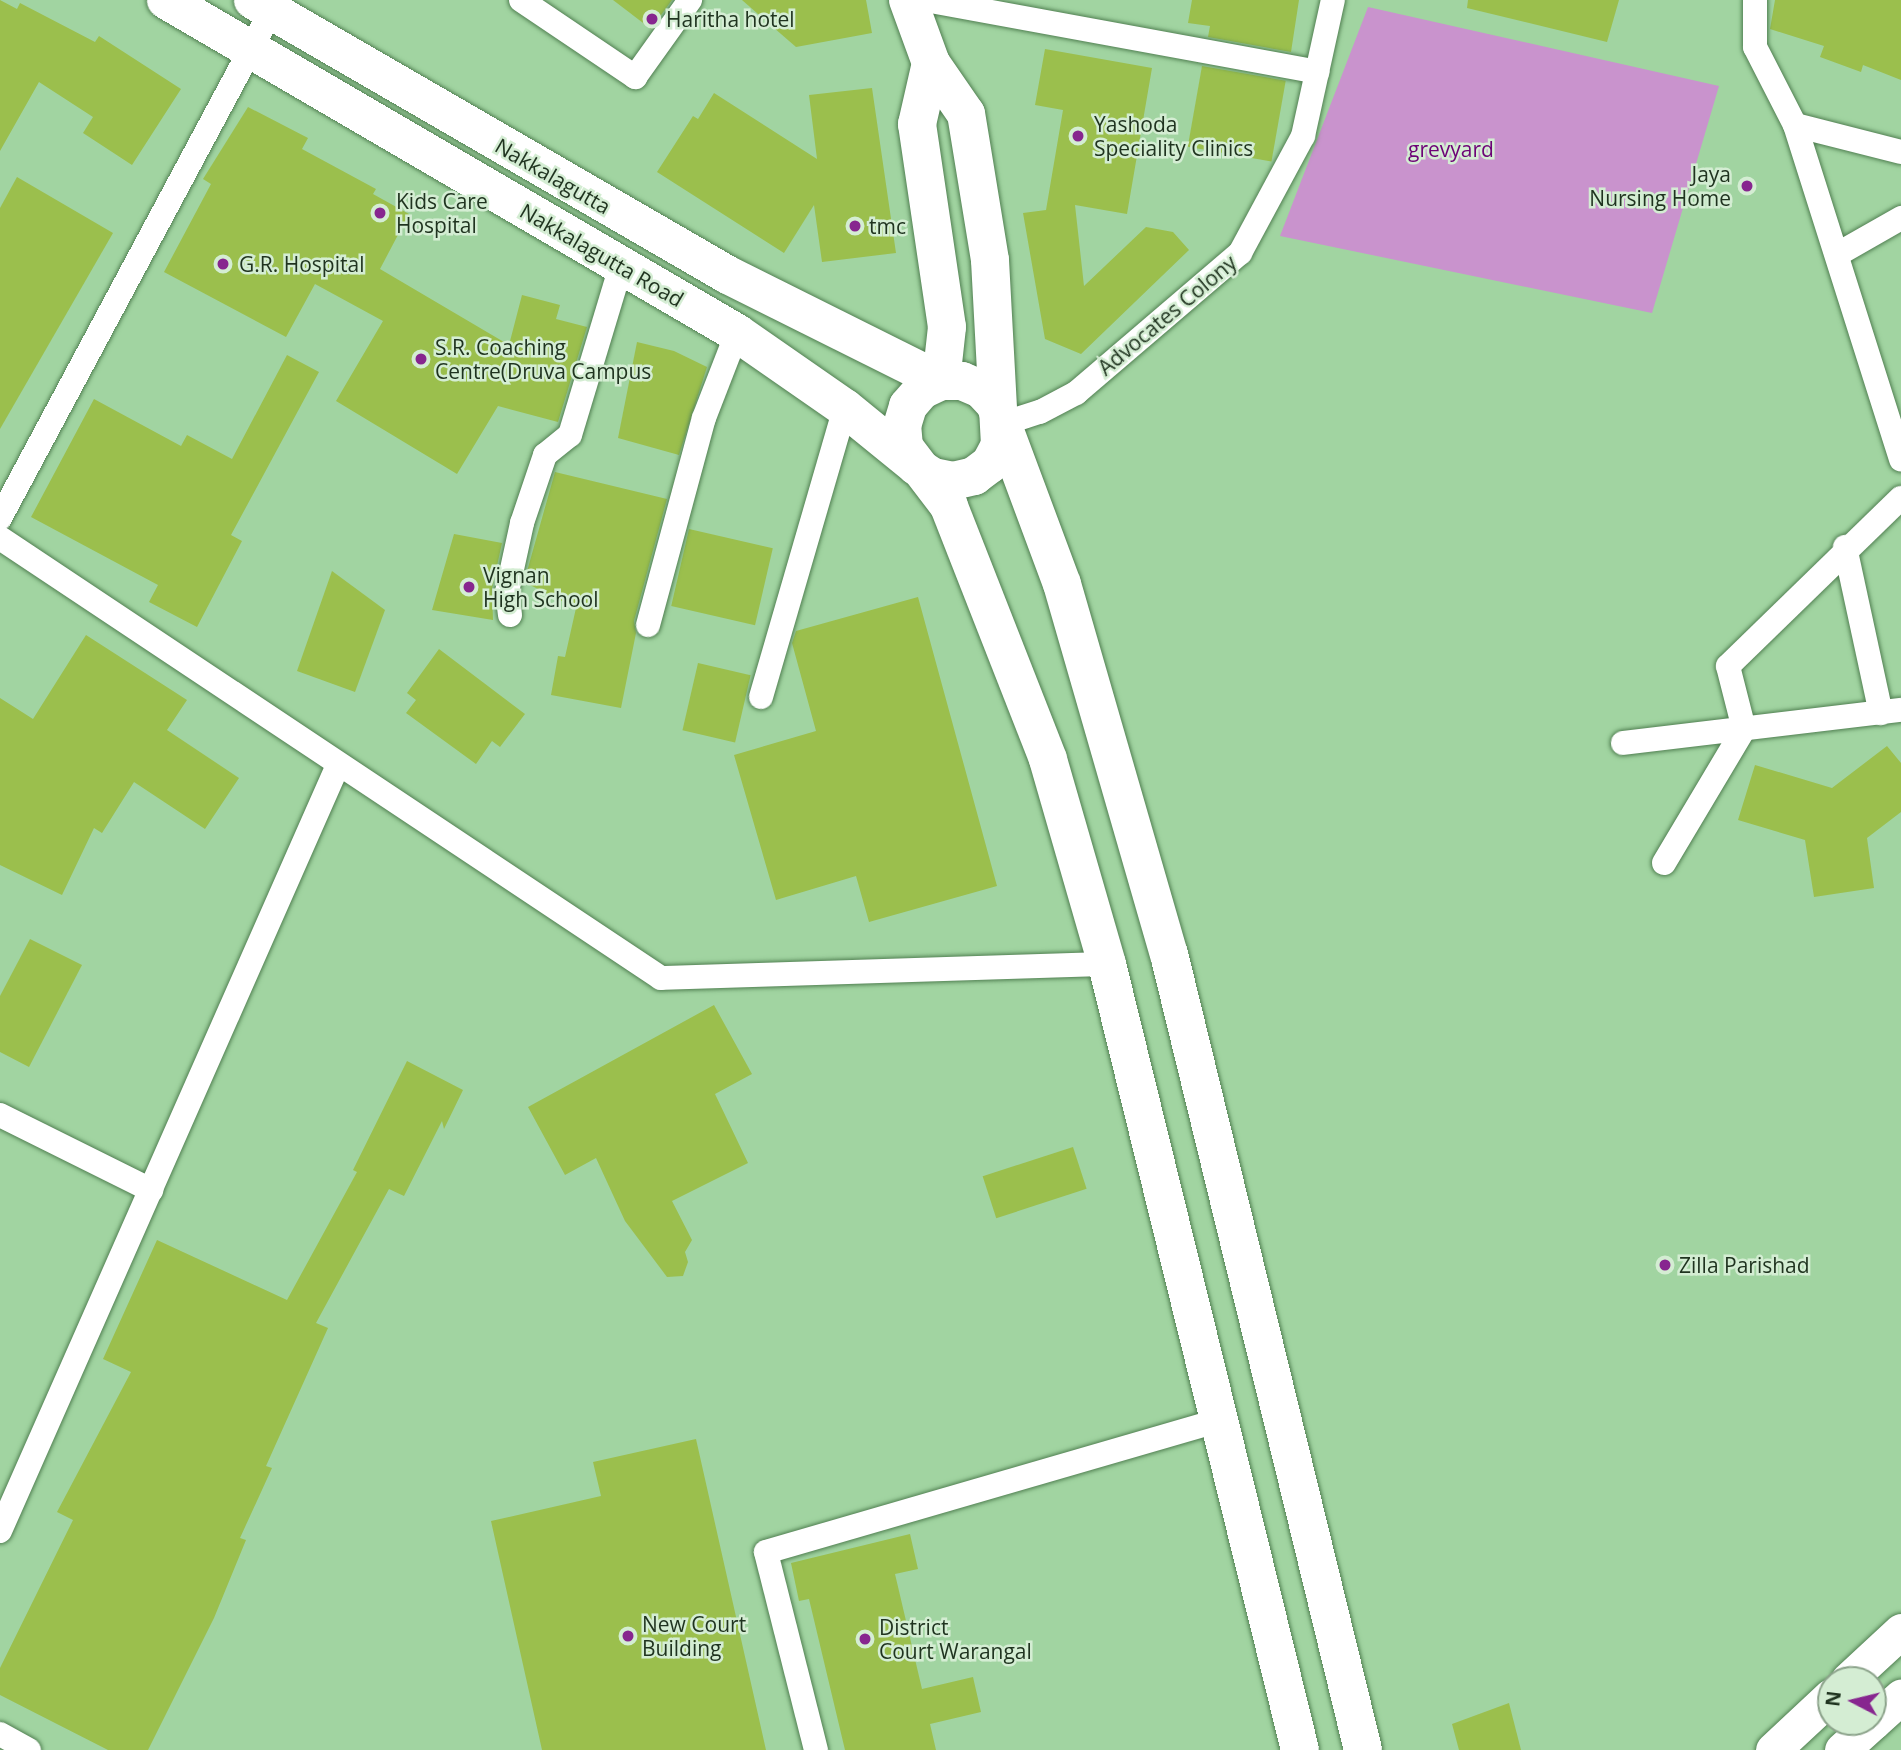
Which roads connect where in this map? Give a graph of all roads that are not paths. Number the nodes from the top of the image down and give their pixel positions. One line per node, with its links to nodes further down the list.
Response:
1 (166, 0): 9 (main road, Nakkalagutta Road)
2 (521, 0): 3 (street)
3 (690, 0)
4 (908, 0): 10 (main road)
5 (926, 0): 11 (street)
6 (1333, 0): 11 (street, Advocates Colony)
7 (1755, 0): 12 (street)
8 (267, 4): 9 (street); 18 (main road, Nakkalagutta)
9 (250, 52): 16 (main road, Nakkalagutta Road); 24 (street)
10 (931, 63): 18 (main road); 20 (main road)
11 (1317, 72): 20 (street, Advocates Colony)
12 (1795, 125): 13 (street); 15 (street)
13 (1901, 152)
14 (1901, 218): 15 (street)
15 (1838, 254): 21 (street)
16 (621, 265): 17 (main road, Nakkalagutta Road); 27 (street)
17 (737, 333): 19 (main road, Nakkalagutta Road); 28 (street)
18 (941, 381): 20 (main road); 22 (main road)
19 (845, 408): 22 (main road, Nakkalagutta Road); 29 (street)
20 (1002, 424): 22 (main road); 50 (main road)
21 (1900, 457)
22 (915, 466): 35 (main road)
23 (1901, 498): 26 (street)
24 (0, 518)
25 (0, 538): 33 (street)
26 (1845, 547): 30 (street); 31 (street)
27 (510, 615)
28 (648, 625)
29 (761, 696)
30 (1891, 712): 31 (street)
31 (1744, 729): 32 (street); 34 (street)
32 (1623, 743)
33 (338, 765): 35 (street); 37 (street)
34 (1664, 863)
35 (1107, 964): 38 (main road)
36 (0, 1115): 37 (street)
37 (150, 1190): 39 (street)
38 (1218, 1421): 48 (street); 49 (main road)
39 (0, 1531)
40 (1901, 1631): 41 (main road)
41 (1863, 1666)
42 (1901, 1696): 44 (main road)
43 (1817, 1709): 51 (main road)
44 (1887, 1709)
45 (0, 1734): 47 (street)
46 (1858, 1736): 52 (main road)
47 (29, 1750)
48 (816, 1750)
49 (1300, 1750)
50 (1363, 1750)
51 (1773, 1750)
52 (1842, 1750)

